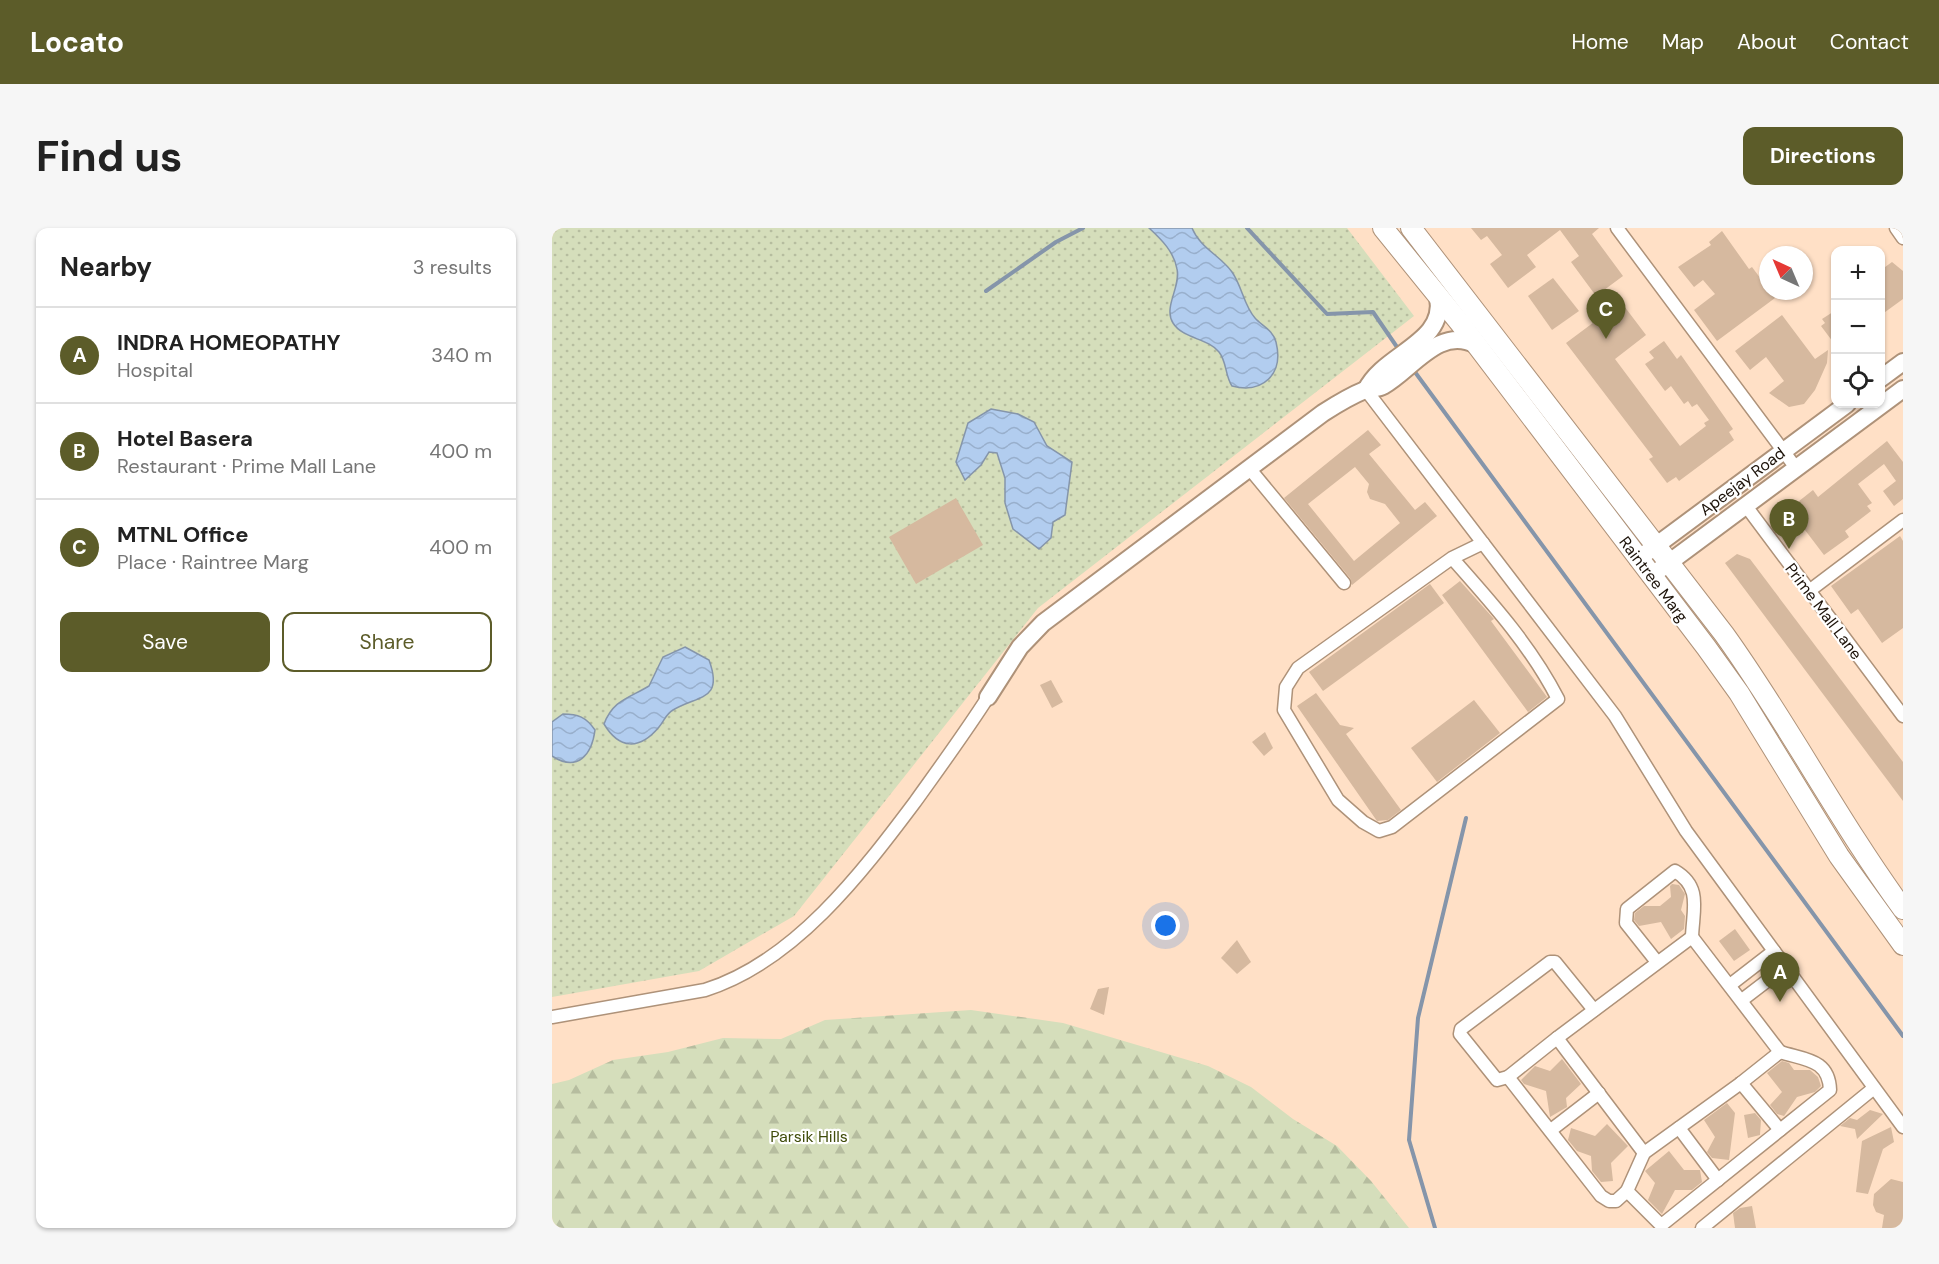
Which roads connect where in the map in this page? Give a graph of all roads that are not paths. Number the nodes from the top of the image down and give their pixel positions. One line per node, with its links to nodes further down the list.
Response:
1 (1383, 228): 6 (main road, Raintree Marg)
2 (1411, 228): 20 (main road, Raintree Marg)
3 (1617, 228): 14 (street)
4 (1896, 228): 5 (street)
5 (1903, 238)
6 (1438, 297): 7 (main road, Raintree Marg); 8 (street)
7 (1476, 345): 8 (street); 22 (main road, Raintree Marg)
8 (1418, 351): 12 (street)
9 (1903, 362): 10 (street)
10 (1885, 376)
11 (1903, 389): 16 (street, Apeejay Road)
12 (1366, 390): 15 (street); 19 (street)
13 (1842, 408): 14 (street, Apeejay Road)
14 (1783, 451): 16 (street); 20 (street, Apeejay Road)
15 (1249, 468): 25 (street); 27 (street)
16 (1796, 468): 17 (street, Apeejay Road)
17 (1746, 506): 23 (street, Apeejay Road); 26 (street, Prime Mall Lane)
18 (1903, 520): 26 (street)
19 (1483, 543): 21 (street); 32 (street)
20 (1655, 546): 22 (street, Apeejay Road); 23 (main road, Raintree Marg)
21 (1452, 558): 21 (street)
22 (1638, 559): 24 (main road, Raintree Marg)
23 (1668, 563): 24 (street, Apeejay Road); 29 (main road, Raintree Marg)
24 (1651, 576): 31 (main road, Raintree Marg)
25 (1344, 583)
26 (1809, 591): 28 (street, Prime Mall Lane)
27 (988, 697): 38 (street)
28 (1903, 716)
29 (1903, 909)
30 (1692, 937): 33 (street); 33 (street); 35 (street)
31 (1903, 945)
32 (1774, 951): 34 (street); 35 (street)
33 (1657, 963): 37 (street)
34 (1785, 967): 36 (street); 43 (street)
35 (1730, 985): 36 (street)
36 (1742, 1000): 40 (street)
37 (1594, 1010): 39 (street); 41 (street)
38 (552, 1017)
39 (1557, 1038): 41 (street); 44 (street)
40 (1780, 1052): 42 (street); 48 (street)
41 (1508, 1077): 47 (street)
42 (1741, 1083): 46 (street); 48 (street)
43 (1874, 1088): 45 (street); 52 (street)
44 (1599, 1093): 47 (street); 49 (street)
45 (1903, 1127)
46 (1679, 1128): 49 (street); 50 (street)
47 (1551, 1130): 51 (street)
48 (1780, 1130): 50 (street)
49 (1644, 1153): 51 (street)
50 (1718, 1180): 51 (street)
51 (1627, 1191)
52 (1702, 1228)

